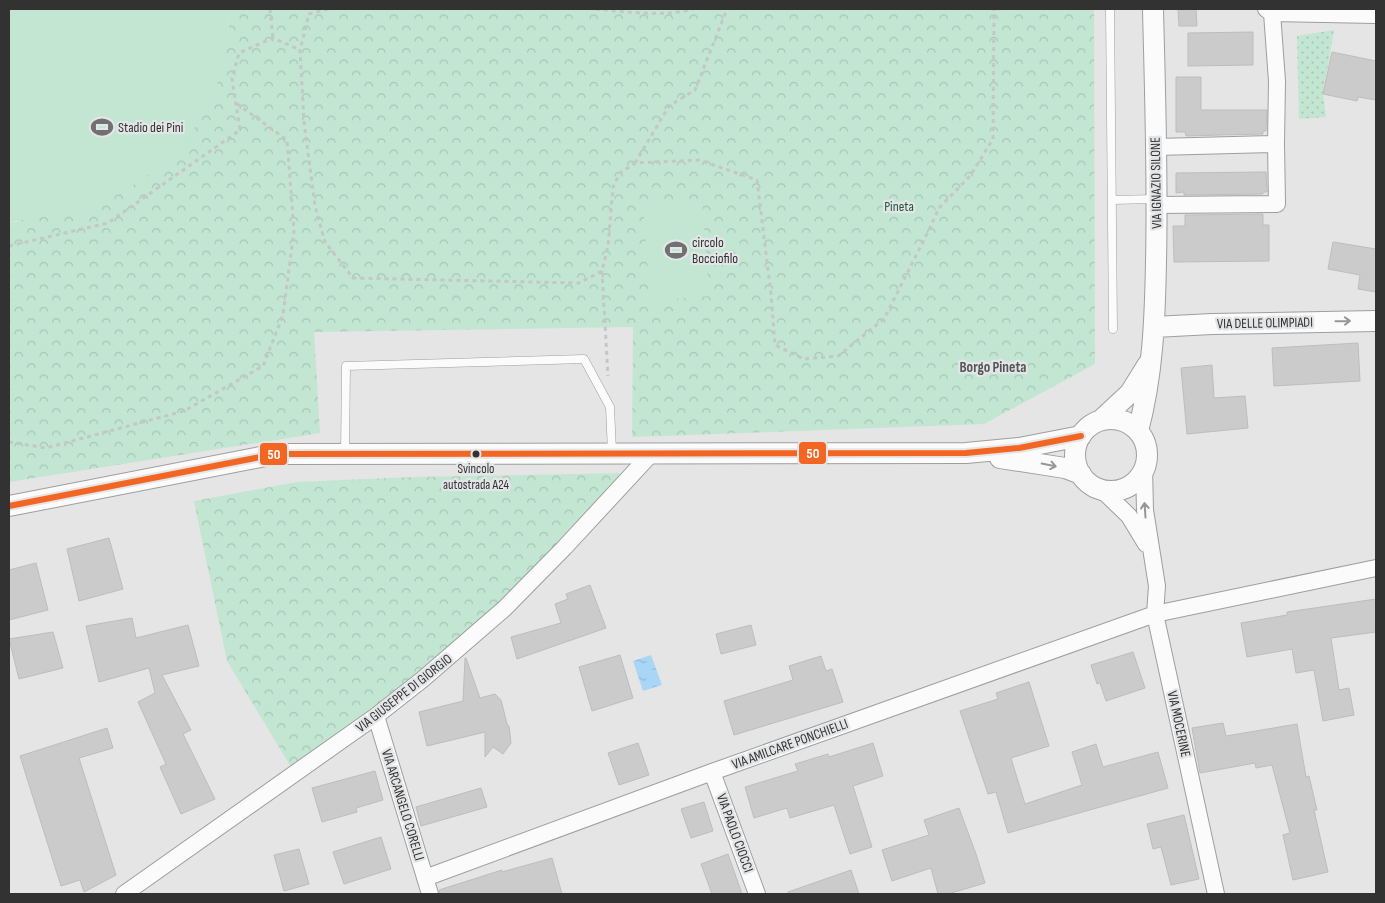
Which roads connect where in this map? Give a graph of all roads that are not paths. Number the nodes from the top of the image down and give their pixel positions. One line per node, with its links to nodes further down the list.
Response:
1 (1110, 9): 7 (lane)
2 (1154, 9): 6 (street, VIA IGNAZIO SILONE)
3 (1269, 11): 4 (street); 5 (street)
4 (1376, 15)
5 (1276, 144): 6 (street); 8 (street)
6 (1156, 146): 8 (street, VIA IGNAZIO SILONE)
7 (1112, 200): 8 (lane); 11 (lane)
8 (1157, 202): 10 (street, VIA IGNAZIO SILONE)
9 (1376, 321): 10 (street, VIA DELLE OLIMPIADI, one-way to 9)
10 (1154, 327): 12 (street, VIA IGNAZIO SILONE)
11 (1113, 329)
12 (1152, 358): 13 (street, VIA IGNAZIO SILONE); 14 (street, VIA IGNAZIO SILONE)
13 (1102, 420): 14 (street); 15 (street)
14 (1138, 431): 20 (street)
15 (1081, 436): 16 (street); 21 (street)
16 (966, 453): 19 (street); 21 (street, one-way to 21)
17 (344, 454): 18 (street); 18 (lane); 23 (street)
18 (612, 454): 19 (street)
19 (652, 454): 27 (street, VIA GIUSEPPE DI GIORGIO)
20 (1144, 468): 22 (street); 24 (street, VIA MOCERINE, one-way to 20)
21 (1081, 474): 22 (street)
22 (1102, 489): 24 (street, VIA MOCERINE)
23 (9, 506)
24 (1151, 552): 26 (street, VIA MOCERINE)
25 (1376, 568): 26 (street, VIA AMILCARE PONCHIELLI)
26 (1155, 614): 28 (street, VIA AMILCARE PONCHIELLI); 33 (street, VIA MOCERINE)
27 (376, 716): 29 (street, VIA ARCANGELO CORELLI); 30 (street, VIA GIUSEPPE DI GIORGIO)
28 (712, 772): 29 (street, VIA AMILCARE PONCHIELLI); 32 (street, VIA PAOLO CIOCCI)
29 (425, 878): 31 (street, VIA ARCANGELO CORELLI)
30 (124, 894)
31 (430, 894)
32 (758, 894)
33 (1216, 894)

